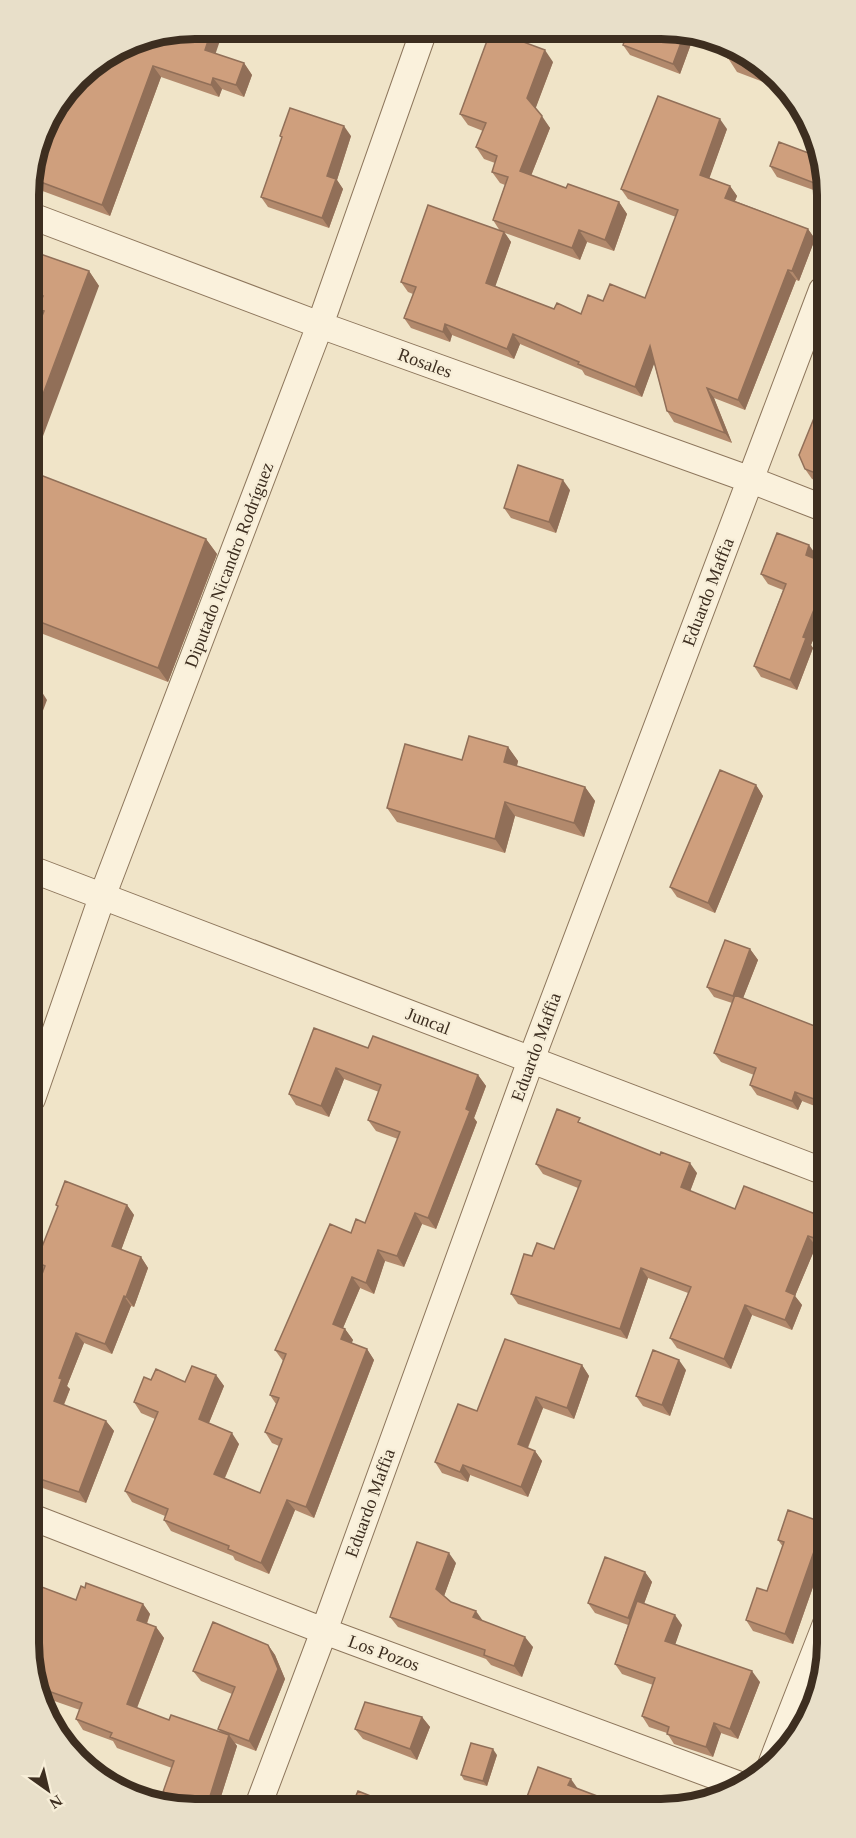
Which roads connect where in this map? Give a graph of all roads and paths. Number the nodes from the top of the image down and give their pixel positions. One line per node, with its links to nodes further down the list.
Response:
1 (421, 39): 4 (street, Diputado Nicandro Rodríguez)
2 (39, 219): 4 (street, Rosales)
3 (817, 303): 5 (street, Eduardo Maffia)
4 (320, 326): 5 (street, Rosales); 8 (street, Diputado Nicandro Rodríguez)
5 (751, 480): 6 (street, Rosales); 9 (street, Eduardo Maffia)
6 (817, 506)
7 (39, 872): 8 (street, Juncal)
8 (102, 897): 9 (street, Juncal); 10 (street, Diputado Nicandro Rodríguez)
9 (531, 1060): 11 (street, Juncal); 13 (street, Eduardo Maffia)
10 (39, 1079)
11 (817, 1169)
12 (39, 1520): 13 (street, Los Pozos)
13 (324, 1631): 16 (street, Los Pozos); 17 (street, Eduardo Maffia)
14 (817, 1647): 15 (street)
15 (778, 1745)
16 (731, 1782)
17 (261, 1799)

